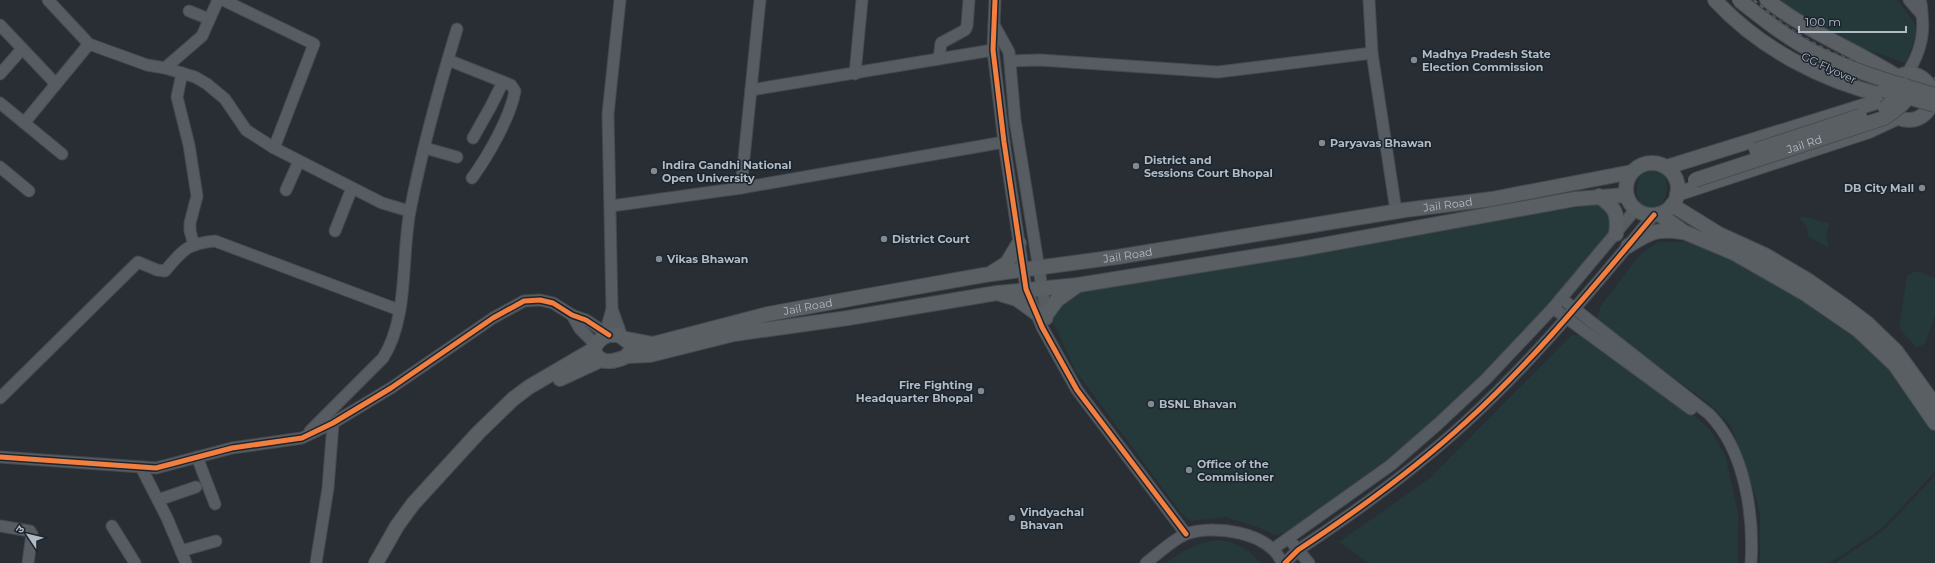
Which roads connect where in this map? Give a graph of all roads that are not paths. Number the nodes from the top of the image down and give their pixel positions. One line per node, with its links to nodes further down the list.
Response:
1 (48, 0): 21 (street)
2 (218, 0): 17 (street)
3 (223, 0): 42 (street)
4 (620, 0): 58 (street)
5 (760, 0): 35 (street)
6 (862, 0): 31 (street)
7 (969, 0): 25 (street)
8 (995, 0): 19 (street)
9 (1369, 0): 24 (street)
10 (1714, 0): 34 (main road)
11 (1766, 0): 34 (main road)
12 (1909, 0): 16 (street)
13 (1920, 0): 16 (street)
14 (1734, 2): 34 (main road, GG Flyover, bridge)
15 (189, 11): 17 (street)
16 (1922, 15): 34 (street)
17 (209, 19): 28 (street)
18 (0, 25): 22 (street)
19 (994, 25): 23 (street); 27 (street)
20 (457, 28): 26 (street)
21 (90, 44): 28 (street); 33 (street)
22 (22, 48): 30 (street); 33 (street)
23 (993, 50): 25 (street); 41 (street)
24 (1372, 53): 27 (street); 60 (street)
25 (939, 59): 31 (street)
26 (448, 60): 32 (street); 43 (street)
27 (1010, 61): 69 (street)
28 (156, 66): 29 (street)
29 (182, 73): 42 (street); 67 (street)
30 (0, 74)
31 (855, 74): 35 (street)
32 (503, 82): 40 (street); 50 (street)
33 (56, 84): 39 (street)
34 (1913, 89): 37 (main road, GG Flyover, bridge); 38 (main road); 38 (main road); 51 (main road); 51 (main road, Jail Rd, bridge)
35 (750, 90): 53 (street)
36 (0, 103): 39 (street)
37 (1935, 105)
38 (1899, 117): 51 (main road)
39 (24, 123): 44 (street)
40 (473, 138)
41 (1004, 142): 53 (street); 66 (street)
42 (274, 148): 46 (street)
43 (425, 148): 45 (street); 61 (street)
44 (62, 154)
45 (457, 157)
46 (299, 161): 52 (street); 54 (street)
47 (0, 167): 55 (street)
48 (1667, 167): 49 (main road, Jail Road); 51 (main road); 51 (main road)
49 (1632, 172): 56 (main road); 60 (main road, Jail Road)
50 (472, 178)
51 (1685, 183): 62 (main road); 87 (main road)
52 (352, 188): 61 (street); 63 (street)
53 (741, 188): 58 (street)
54 (286, 190)
55 (29, 191)
56 (1626, 195): 57 (main road, Jail Road); 59 (main road)
57 (1599, 196): 65 (main road); 72 (main road, Jail Road)
58 (611, 206): 78 (street)
59 (1635, 210): 62 (main road); 65 (street)
60 (1396, 211): 69 (main road, Jail Road)
61 (410, 212): 80 (street)
62 (1657, 215): 64 (main road); 68 (street)
63 (335, 231)
64 (1684, 232): 68 (main road); 89 (main road)
65 (1616, 234): 76 (street)
66 (1019, 243): 70 (street); 71 (main road)
67 (194, 245): 80 (street); 86 (street)
68 (1628, 246): 79 (street)
69 (1040, 267): 70 (main road, Jail Road); 73 (street)
70 (1023, 269): 71 (main road, Jail Road); 74 (street)
71 (989, 274): 84 (main road, Jail Road)
72 (1078, 285): 73 (main road, Jail Road); 81 (main road)
73 (1042, 287): 74 (main road, Jail Road); 81 (street)
74 (1026, 289): 75 (main road, Jail Road); 81 (street)
75 (997, 293): 81 (main road); 85 (main road, Jail Road)
76 (1561, 298): 77 (street); 79 (street)
77 (1553, 308): 83 (street); 100 (street)
78 (612, 309): 84 (street); 84 (street)
79 (1574, 309): 83 (street); 115 (street)
80 (399, 310): 90 (street)
81 (1041, 314): 99 (street)
82 (572, 316): 84 (street); 84 (street); 88 (street)
83 (1565, 318): 103 (street); 114 (street)
84 (607, 342): 85 (main road); 85 (main road, Jail Road); 109 (main road); 110 (main road)
85 (627, 356)
86 (0, 398)
87 (1935, 405)
88 (333, 423): 90 (street); 108 (street)
89 (1935, 423)
90 (302, 438): 92 (street)
91 (0, 457): 93 (street)
92 (197, 457): 93 (street); 96 (street)
93 (141, 467): 95 (street)
94 (196, 487): 95 (street)
95 (158, 500): 104 (street)
96 (215, 504)
97 (0, 526): 105 (street)
98 (112, 526): 106 (street)
99 (1186, 534): 102 (street); 111 (street)
100 (1288, 540): 102 (street); 103 (street)
101 (216, 541): 104 (street)
102 (1273, 549): 112 (street)
103 (1298, 550): 112 (street); 113 (street)
104 (181, 551): 107 (street)
105 (28, 563)
106 (134, 563)
107 (186, 563)
108 (316, 563)
109 (376, 563)
110 (385, 563)
111 (1146, 563)
112 (1284, 563)
113 (1309, 563)
114 (1744, 563)
115 (1751, 563)

